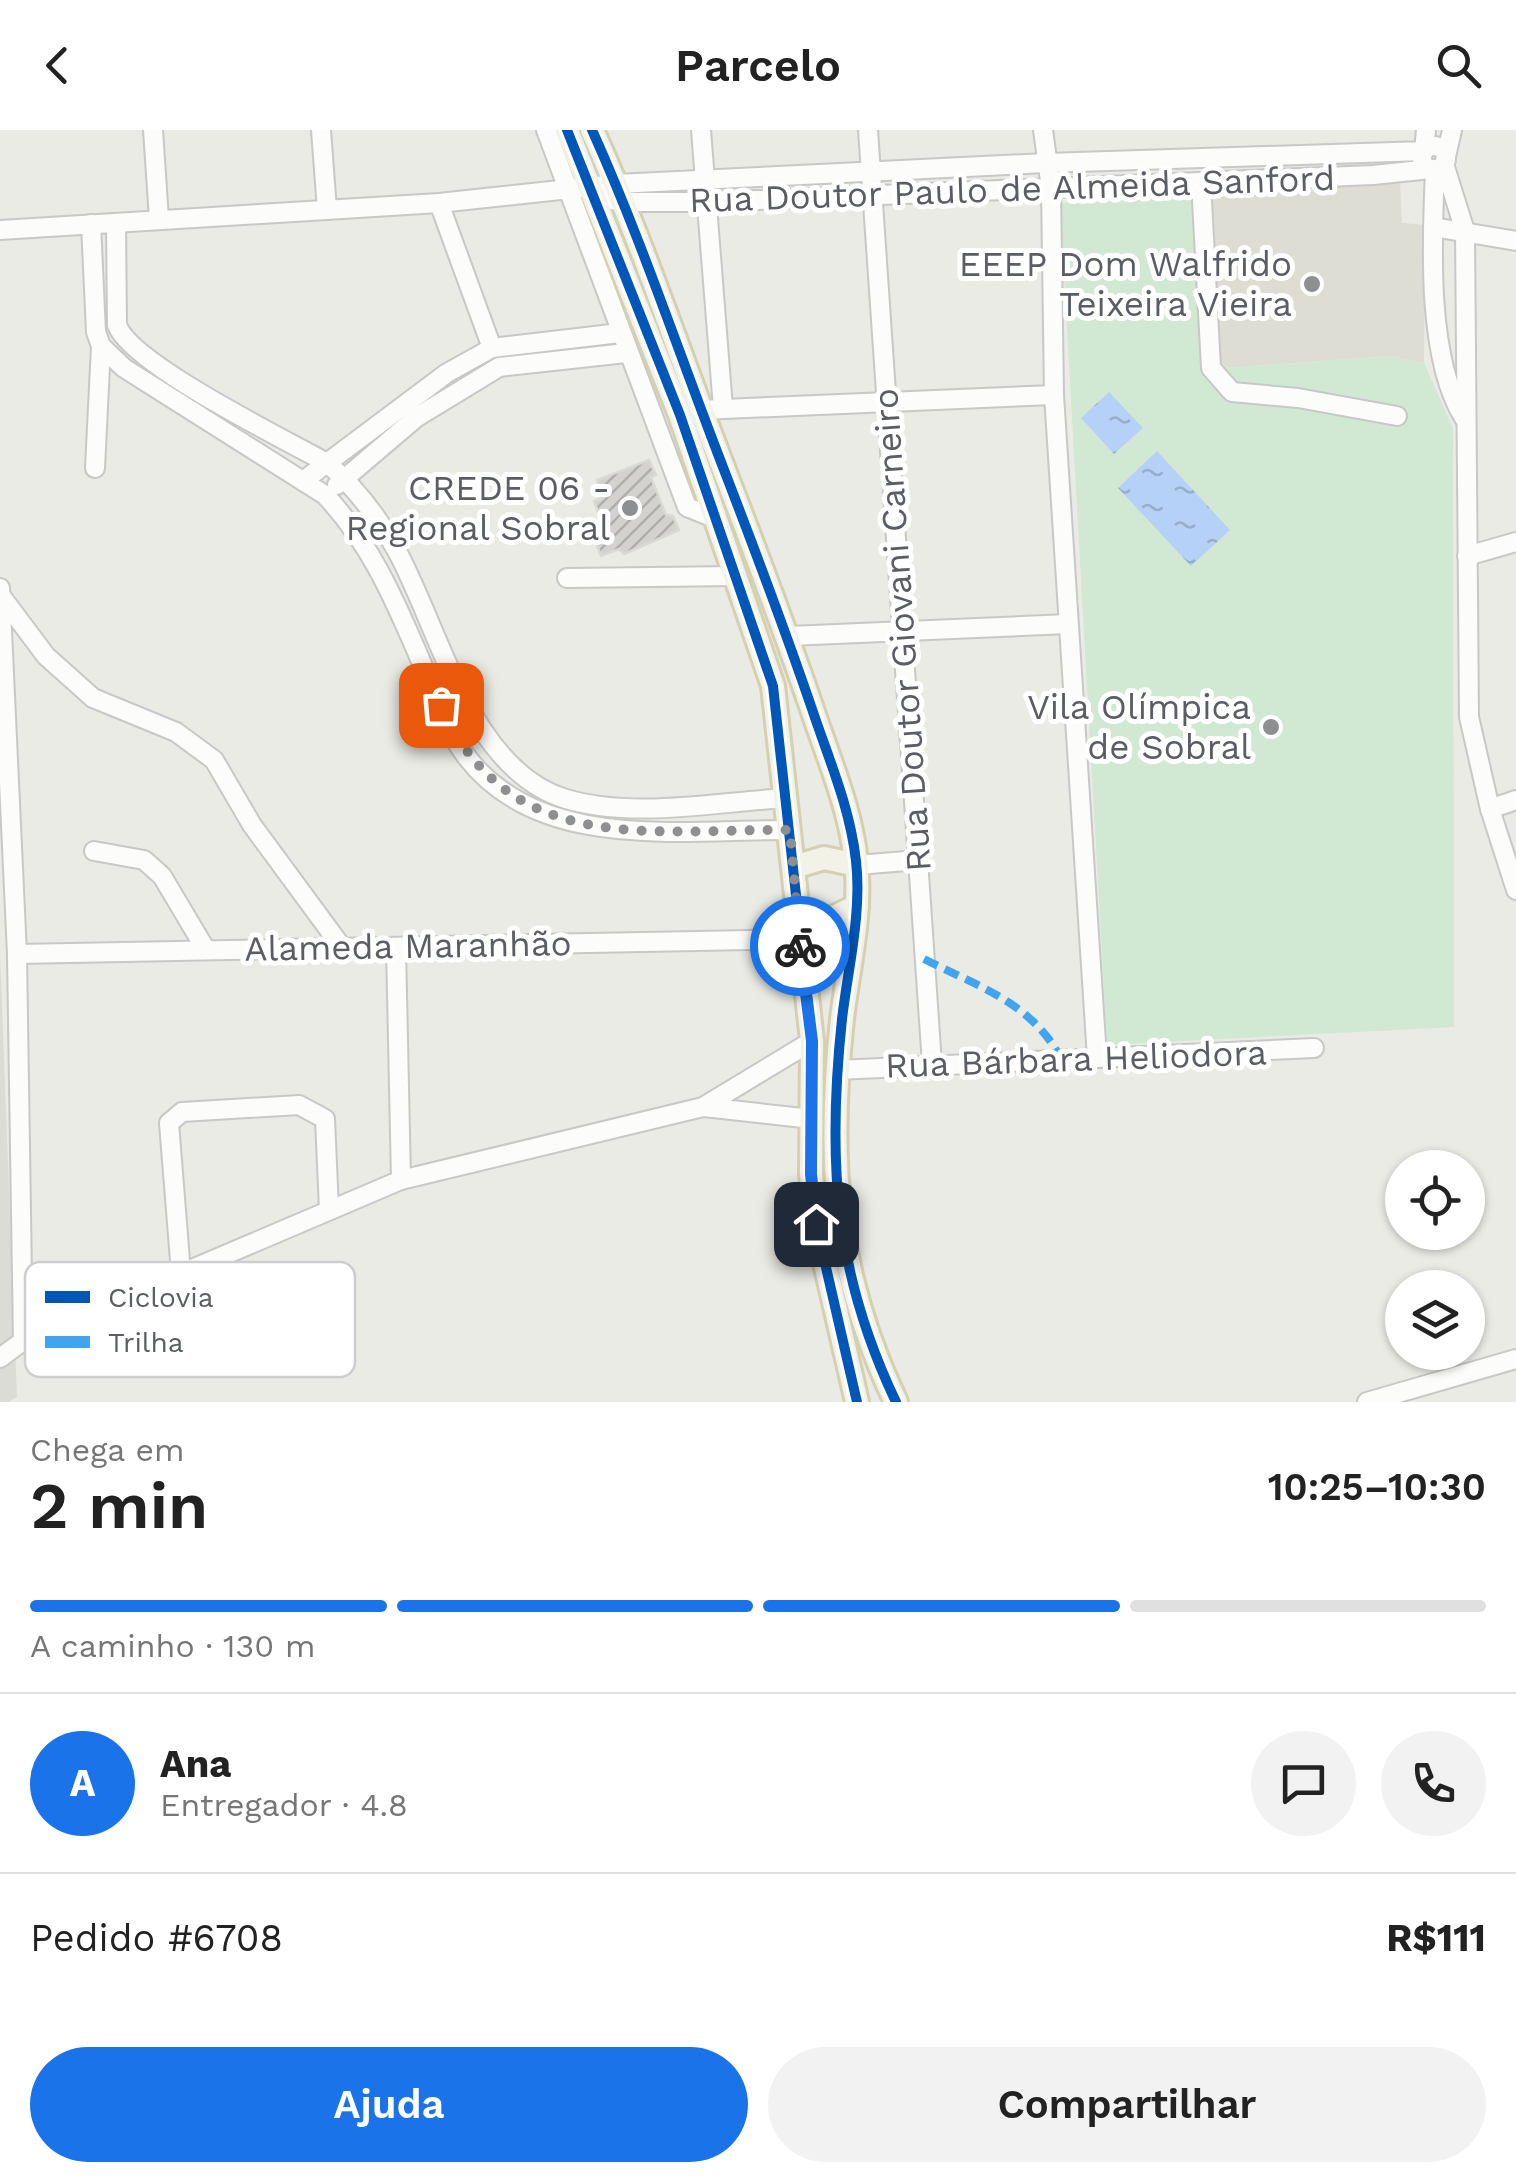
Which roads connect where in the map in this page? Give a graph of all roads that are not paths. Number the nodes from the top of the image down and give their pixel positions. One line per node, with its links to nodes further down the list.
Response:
1 (153, 130): 23 (street)
2 (321, 130): 22 (street)
3 (546, 130): 17 (street)
4 (567, 130): 17 (main road)
5 (592, 130): 18 (main road)
6 (700, 130): 14 (street)
7 (868, 130): 13 (street, Rua Doutor Giovani Carneiro)
8 (1043, 130): 11 (street)
9 (1426, 130): 12 (street)
10 (1452, 130): 12 (street)
11 (1046, 162): 12 (street, Rua Doutor Paulo de Almeida Sanford); 13 (street, Rua Doutor Paulo de Almeida Sanford); 16 (street)
12 (1436, 163): 15 (street, Rua Doutor Paulo de Almeida Sanford); 26 (street); 28 (street)
13 (872, 172): 14 (street, Rua Doutor Paulo de Almeida Sanford); 19 (street, Rua Doutor Giovani Carneiro)
14 (705, 182): 18 (street, Rua Doutor Paulo de Almeida Sanford); 20 (street)
15 (1202, 182): 16 (street, Rua Doutor Paulo de Almeida Sanford); 40 (street)
16 (1051, 188): 19 (street, Rua Doutor Paulo de Almeida Sanford); 37 (street)
17 (584, 191): 18 (street, Rua Doutor Paulo de Almeida Sanford); 21 (street, Rua Doutor Paulo de Almeida Sanford); 30 (main road)
18 (620, 193): 20 (street, Rua Doutor Paulo de Almeida Sanford); 39 (main road)
19 (873, 196): 20 (street, Rua Doutor Paulo de Almeida Sanford); 38 (street, Rua Doutor Giovani Carneiro)
20 (706, 202): 39 (street)
21 (439, 203): 22 (street, Rua Doutor Paulo de Almeida Sanford); 35 (street)
22 (327, 210): 23 (street, Rua Doutor Paulo de Almeida Sanford)
23 (159, 219): 24 (street, Rua Doutor Paulo de Almeida Sanford)
24 (116, 223): 25 (street, Rua Doutor Paulo de Almeida Sanford); 31 (street)
25 (91, 224): 27 (street, Rua Doutor Paulo de Almeida Sanford); 32 (street)
26 (1433, 227): 28 (street); 41 (street)
27 (0, 230)
28 (1465, 231): 29 (street); 41 (street)
29 (1516, 241)
30 (606, 254): 33 (street); 47 (main road)
31 (117, 306): 32 (street); 42 (street)
32 (94, 308): 34 (street)
33 (620, 333): 35 (street); 36 (street)
34 (101, 346): 43 (street); 45 (street)
35 (492, 348): 42 (street)
36 (626, 353): 44 (street); 47 (street)
37 (1054, 396): 38 (street); 54 (street)
38 (887, 400): 39 (street); 55 (street, Rua Doutor Giovani Carneiro)
39 (711, 409): 56 (main road)
40 (1398, 416)
41 (1464, 418): 49 (street)
42 (327, 464): 44 (street); 45 (street)
43 (95, 468)
44 (345, 478): 46 (street); 57 (street)
45 (303, 481): 46 (street)
46 (325, 495): 58 (street)
47 (714, 518): 50 (main road)
48 (1516, 542): 49 (street)
49 (1467, 556): 64 (street)
50 (736, 576): 51 (street); 60 (main road)
51 (566, 578)
52 (0, 588): 53 (street)
53 (0, 596): 75 (street); 78 (street)
54 (1068, 624): 55 (street); 81 (street)
55 (900, 631): 56 (street); 68 (street, Rua Doutor Giovani Carneiro)
56 (789, 636): 69 (main road)
57 (452, 669): 58 (street); 59 (street)
58 (429, 679): 62 (street)
59 (540, 787): 62 (street); 63 (street)
60 (786, 798): 63 (street); 66 (main road)
61 (1516, 800): 64 (street)
62 (528, 805): 65 (street)
63 (601, 806): 65 (street)
64 (1490, 808): 71 (street)
65 (590, 826): 66 (street)
66 (790, 830): 70 (main road)
67 (94, 851): 77 (street)
68 (919, 860): 69 (street); 82 (street, Rua Doutor Giovani Carneiro)
69 (857, 865): 70 (main road); 72 (main road)
70 (794, 867): 73 (main road)
71 (1516, 890)
72 (857, 906): 73 (main road); 83 (main road)
73 (796, 910): 74 (main road)
74 (799, 939): 76 (street, Alameda Maranhão); 79 (main road)
75 (341, 946): 76 (street, Alameda Maranhão); 77 (street, Alameda Maranhão)
76 (396, 947): 86 (street)
77 (206, 950): 78 (street, Alameda Maranhão)
78 (17, 954): 90 (street)
79 (812, 1041): 84 (street); 85 (main road)
80 (1314, 1048): 81 (street, Rua Bárbara Heliodora)
81 (1097, 1058): 82 (street, Rua Bárbara Heliodora)
82 (932, 1064): 83 (street, Rua Bárbara Heliodora)
83 (837, 1070): 94 (main road)
84 (704, 1107): 85 (street); 86 (street)
85 (812, 1119): 93 (main road)
86 (402, 1180): 87 (street)
87 (329, 1210): 88 (street); 89 (street)
88 (180, 1262)
89 (207, 1262)
90 (23, 1341): 91 (street)
91 (0, 1358)
92 (1516, 1359): 95 (street)
93 (858, 1402)
94 (896, 1402)
95 (1367, 1402)

